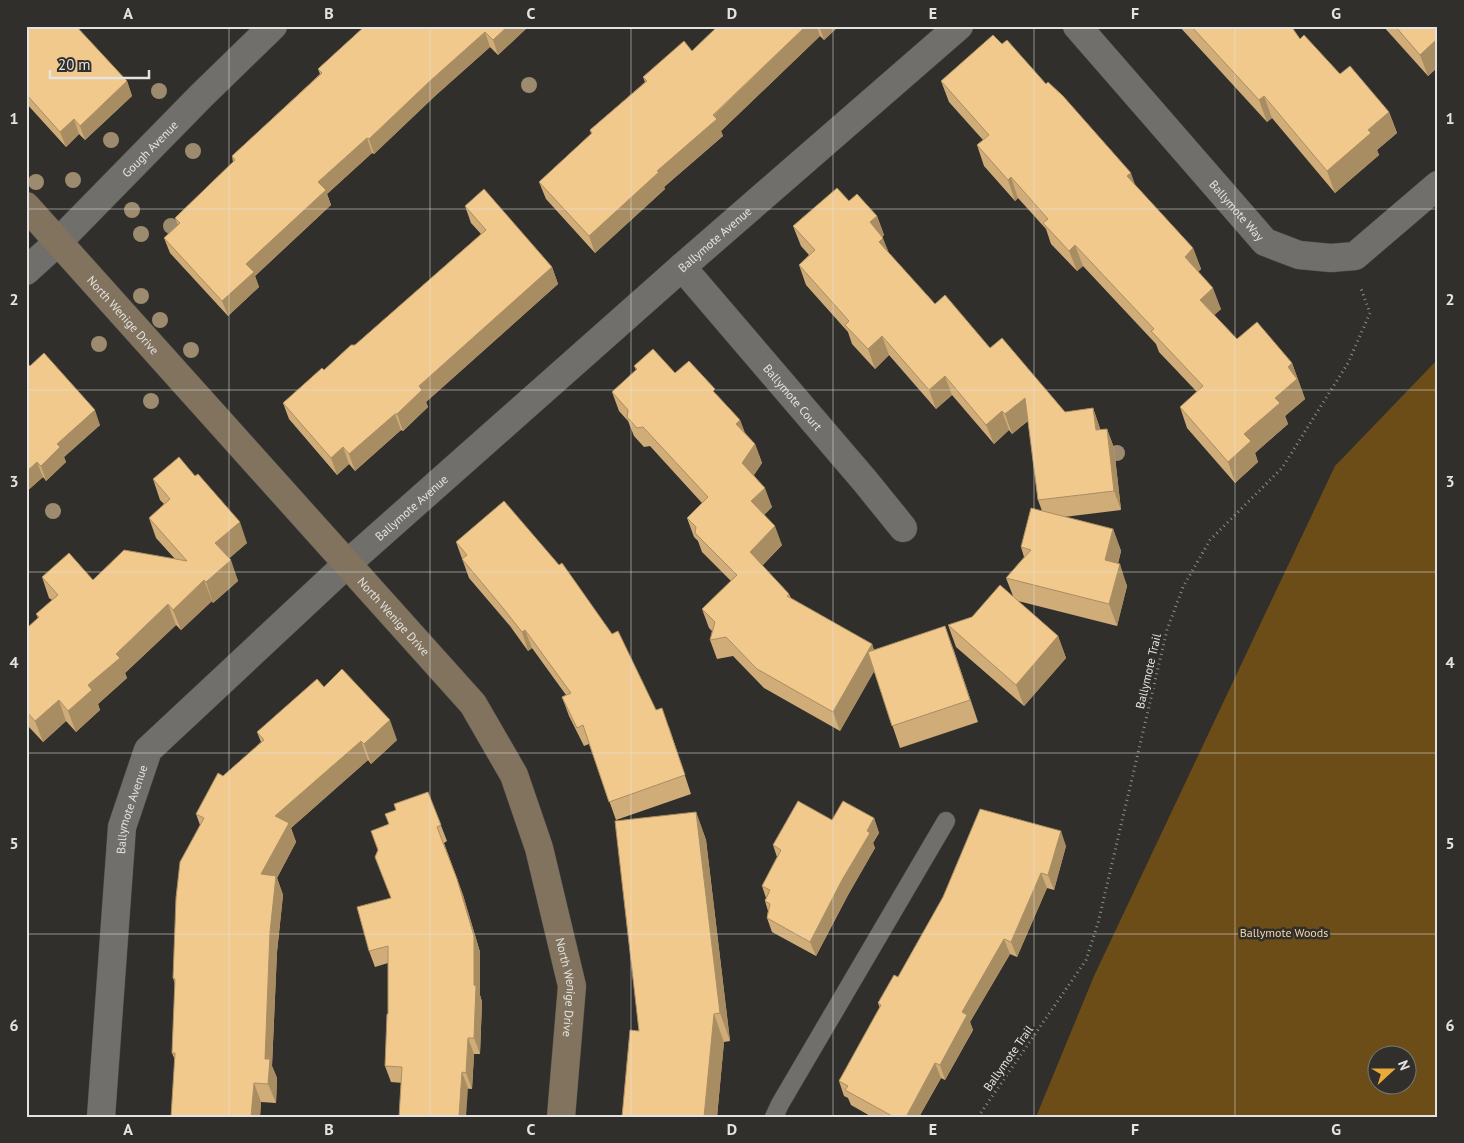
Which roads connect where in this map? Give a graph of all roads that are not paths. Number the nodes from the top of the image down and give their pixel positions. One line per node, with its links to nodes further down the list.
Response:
1 (273, 26): 6 (street, Gough Avenue)
2 (959, 26): 7 (street, Ballymote Avenue)
3 (1077, 26): 4 (street, Ballymote Way)
4 (1438, 185)
5 (26, 206): 6 (street, North Wenige Drive)
6 (59, 242): 8 (street, Gough Avenue); 10 (street, North Wenige Drive)
7 (682, 267): 9 (street, Ballymote Court); 10 (street, Ballymote Avenue)
8 (26, 271)
9 (903, 528)
10 (347, 564): 12 (street, Ballymote Avenue); 13 (street, North Wenige Drive)
11 (946, 820): 14 (lane)
12 (101, 1117)
13 (561, 1117)
14 (774, 1117)

